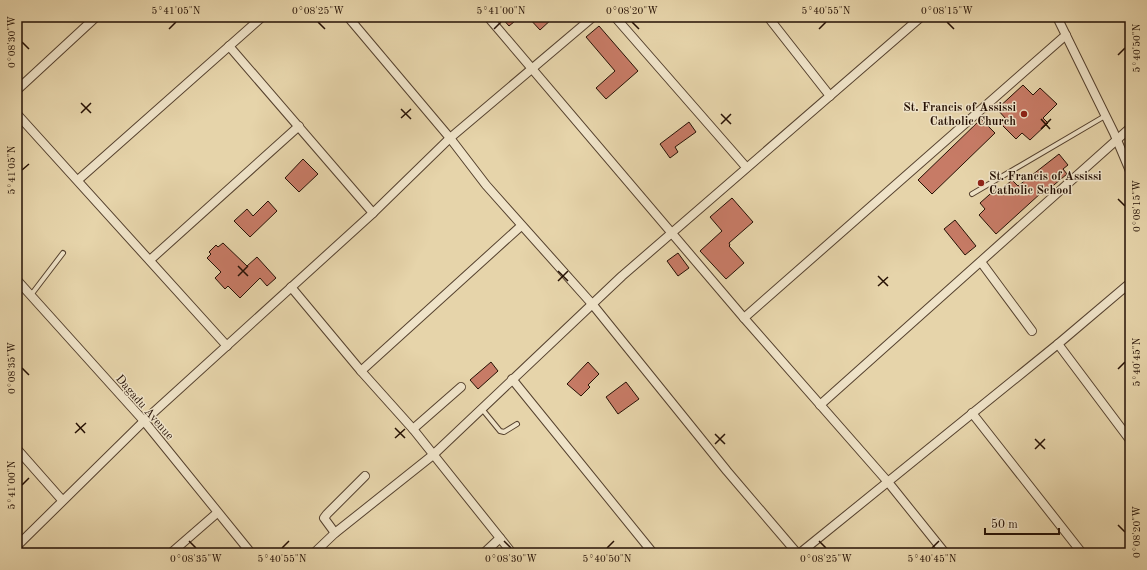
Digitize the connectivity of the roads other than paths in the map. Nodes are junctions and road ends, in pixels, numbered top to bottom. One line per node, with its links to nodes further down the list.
1 (96, 17): 13 (street)
2 (262, 17): 11 (street)
3 (348, 17): 19 (street)
4 (488, 17): 12 (street)
5 (593, 17): 12 (street)
6 (615, 17): 21 (street)
7 (768, 17): 14 (street)
8 (921, 17): 14 (street)
9 (1057, 17): 10 (street)
10 (1066, 35): 16 (street); 36 (street)
11 (229, 46): 17 (street); 23 (street)
12 (533, 70): 19 (street); 27 (street)
13 (17, 90)
14 (830, 96): 21 (street)
15 (17, 114): 23 (street)
16 (1105, 116): 20 (street); 24 (lane)
17 (299, 126): 25 (street); 29 (street)
18 (1130, 128): 20 (street)
19 (450, 138): 25 (street); 26 (street)
20 (1117, 141): 22 (street); 30 (street)
21 (746, 167): 27 (street)
22 (1130, 171)
23 (78, 180): 29 (street)
24 (972, 194)
25 (373, 213): 33 (street)
26 (521, 226): 35 (street); 40 (street)
27 (670, 232): 35 (street); 36 (street)
28 (63, 253): 34 (lane)
29 (150, 260): 39 (street)
30 (981, 262): 37 (street); 43 (street)
31 (17, 280): 34 (street, Dagadu Avenue)
32 (1130, 283): 38 (street)
33 (291, 287): 39 (street); 40 (street)
34 (31, 296): 46 (street, Dagadu Avenue)
35 (593, 305): 41 (street); 65 (street)
36 (744, 318): 43 (street)
37 (1032, 331)
38 (1058, 344): 45 (street); 49 (street)
39 (227, 346): 46 (street)
40 (361, 371): 48 (street)
41 (512, 379): 44 (street); 64 (street)
42 (461, 387): 48 (street)
43 (820, 405): 53 (street)
44 (482, 408): 47 (lane); 51 (street)
45 (972, 413): 53 (street); 68 (street)
46 (144, 421): 54 (street); 55 (street, Dagadu Avenue)
47 (517, 424)
48 (413, 429): 51 (street)
49 (1130, 440)
50 (17, 449): 54 (street)
51 (434, 455): 56 (street); 57 (street)
52 (365, 476): 56 (street)
53 (888, 482): 66 (street); 67 (street)
54 (62, 500): 58 (street)
55 (217, 513): 59 (street); 60 (street, Dagadu Avenue)
56 (335, 533): 61 (street)
57 (500, 538): 62 (street); 63 (street)
58 (17, 546)
59 (171, 553)
60 (251, 553)
61 (314, 553)
62 (484, 553)
63 (512, 553)
64 (654, 553)
65 (797, 553)
66 (800, 553)
67 (945, 553)
68 (1082, 553)

